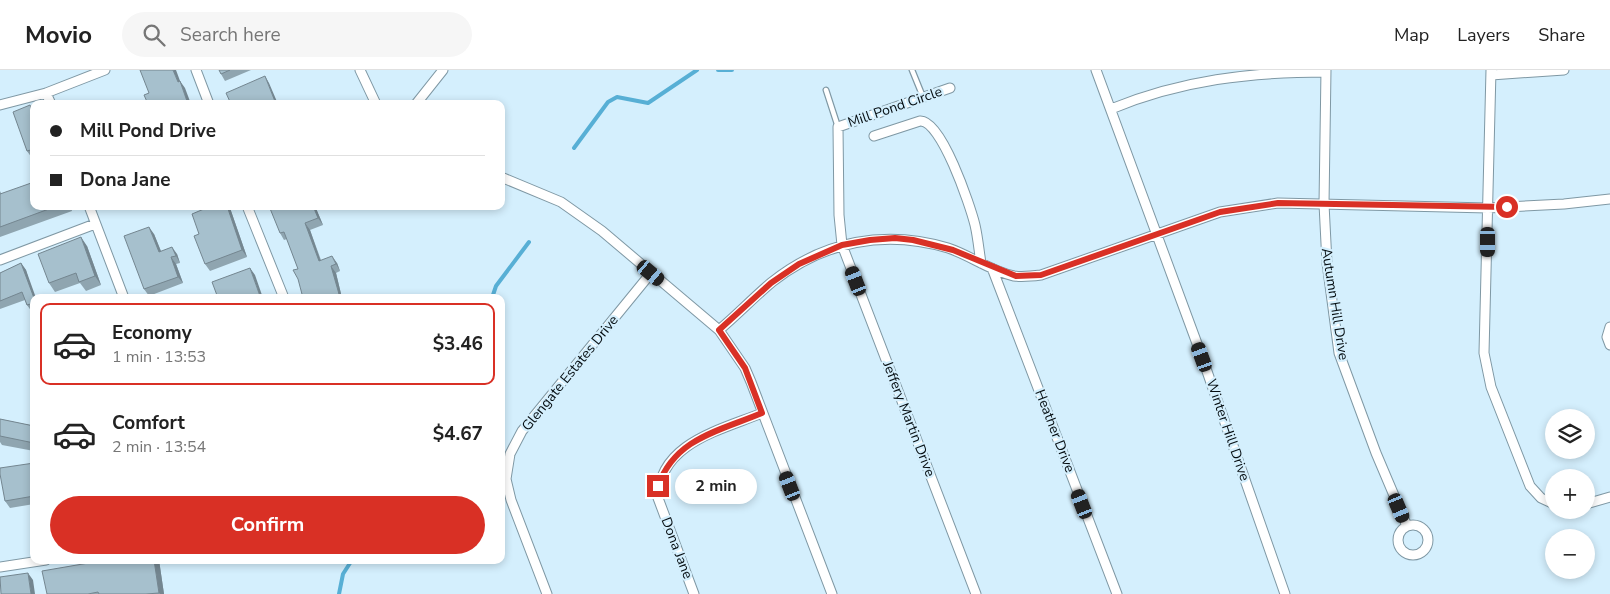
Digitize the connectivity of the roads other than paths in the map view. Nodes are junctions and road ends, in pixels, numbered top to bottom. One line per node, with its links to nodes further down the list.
1 (105, 70): 12 (street)
2 (196, 70): 15 (street)
3 (360, 70): 16 (street)
4 (443, 70): 17 (street)
5 (912, 70): 13 (lane)
6 (1096, 70): 19 (street, Winter Hill Drive)
7 (1564, 70): 9 (street)
8 (1326, 71): 19 (street); 24 (street, Autumn Hill Drive)
9 (1491, 72): 25 (street)
10 (950, 88): 13 (street, Mill Pond Circle)
11 (826, 90): 20 (lane)
12 (46, 93): 14 (street); 18 (street)
13 (923, 97): 20 (street, Mill Pond Circle)
14 (49, 100)
15 (207, 100)
16 (374, 100)
17 (419, 100)
18 (0, 105)
19 (1111, 110): 29 (street, Winter Hill Drive)
20 (838, 127): 30 (street, Mill Pond Circle)
21 (874, 136): 32 (street)
22 (505, 179): 34 (street)
23 (1610, 199): 25 (street)
24 (1324, 204): 25 (street); 29 (street); 44 (street, Autumn Hill Drive)
25 (1488, 208): 42 (street)
26 (90, 210): 28 (street)
27 (249, 210): 36 (street)
28 (95, 224): 31 (street); 35 (street)
29 (1157, 233): 33 (street); 52 (street, Winter Hill Drive)
30 (842, 245): 32 (street); 38 (street); 50 (street, Jeffery Martin Drive)
31 (0, 260)
32 (981, 263): 33 (street)
33 (992, 268): 51 (street, Heather Drive)
34 (651, 273): 38 (street); 47 (street, Glengate Estates Drive)
35 (122, 294)
36 (282, 294)
37 (1610, 328): 39 (street)
38 (719, 330): 40 (street)
39 (1610, 345)
40 (762, 413): 48 (street, Dona Jane); 49 (street)
41 (1610, 497): 43 (street)
42 (1545, 500)
43 (1595, 501)
44 (1407, 526)
45 (30, 562): 46 (street)
46 (0, 567)
47 (548, 594)
48 (694, 594)
49 (832, 594)
50 (976, 594)
51 (1117, 594)
52 (1286, 594)

